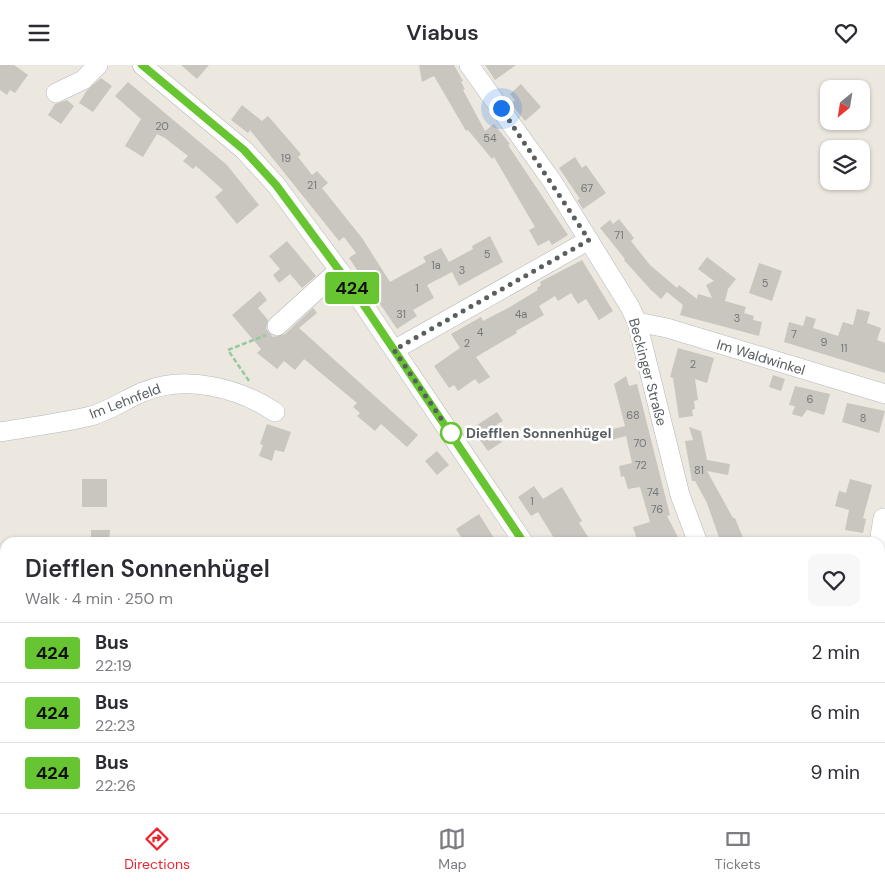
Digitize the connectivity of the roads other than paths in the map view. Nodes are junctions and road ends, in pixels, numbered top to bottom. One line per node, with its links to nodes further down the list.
1 (98, 65): 4 (street)
2 (142, 65): 6 (street)
3 (470, 65): 5 (street, Beckinger Straße)
4 (56, 93)
5 (589, 240): 7 (street, Beckinger Straße); 9 (street)
6 (340, 270): 8 (street); 9 (street)
7 (637, 322): 10 (street, Im Waldwinkel); 15 (street, Beckinger Straße)
8 (277, 326)
9 (394, 350): 14 (street)
10 (885, 394)
11 (275, 412): 12 (street, Im Lehnfeld)
12 (0, 432)
13 (883, 518): 16 (street)
14 (520, 537)
15 (696, 537)
16 (881, 537)

